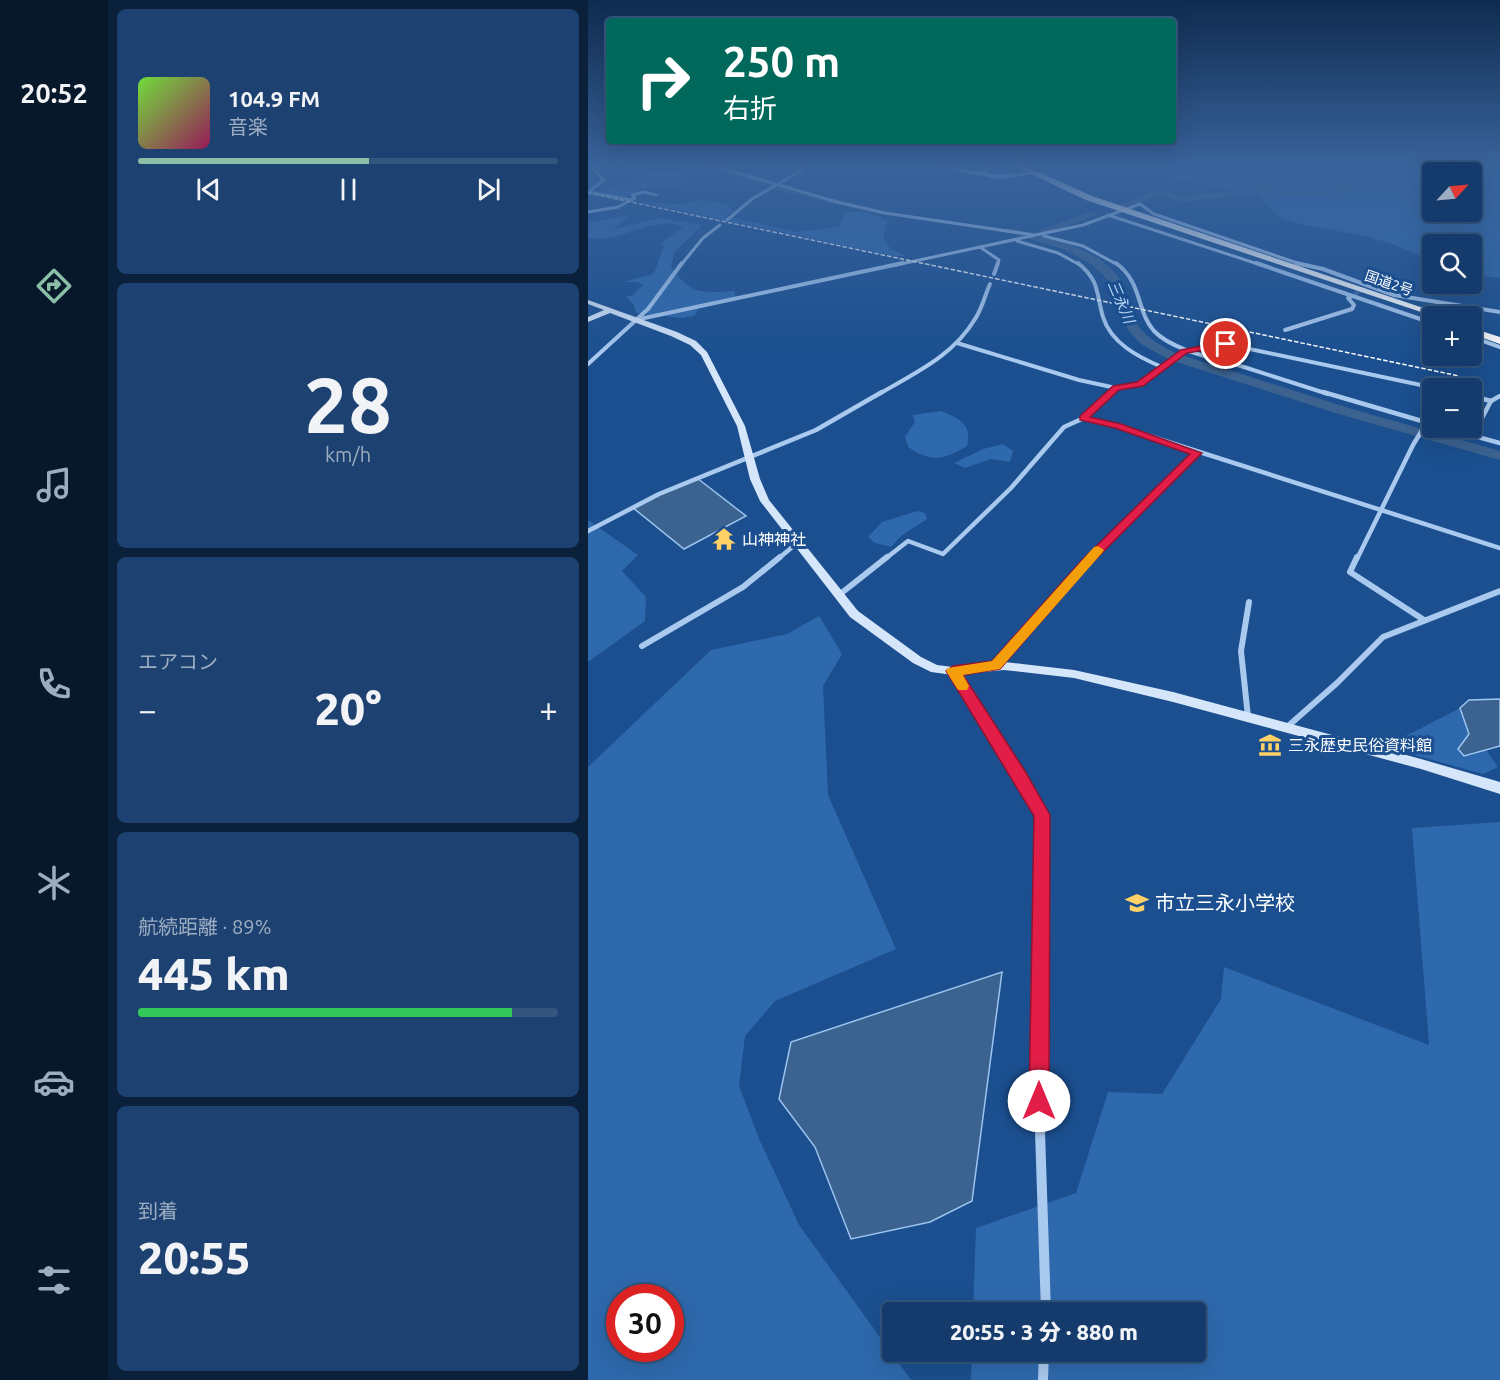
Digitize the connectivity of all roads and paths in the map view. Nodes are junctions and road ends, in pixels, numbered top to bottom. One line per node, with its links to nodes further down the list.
1 (717, 227): 21 (street)
2 (984, 227): 8 (street)
3 (1072, 227): 8 (street)
4 (1152, 227): 13 (street)
5 (1169, 227): 18 (highway, 国道2号)
6 (1176, 227): 15 (highway, 国道2号)
7 (1192, 227): 17 (street)
8 (1037, 235): 9 (street); 28 (street)
9 (1014, 240): 10 (street); 30 (street)
10 (980, 247): 11 (street); 21 (street)
11 (994, 274)
12 (990, 284): 26 (street)
13 (1353, 295): 19 (street); 22 (street)
14 (588, 302): 16 (street)
15 (1422, 309)
16 (610, 310): 20 (street); 21 (street)
17 (1500, 312)
18 (1422, 315)
19 (1422, 319)
20 (588, 320)
21 (635, 320): 29 (street); 43 (street)
22 (1285, 330)
23 (1482, 332): 24 (highway)
24 (1500, 338)
25 (1482, 341): 27 (street)
26 (957, 343): 32 (street); 43 (street)
27 (1500, 347)
28 (1187, 350): 30 (street); 31 (street); 38 (street)
29 (588, 364)
30 (1163, 366): 32 (street)
31 (1422, 385)
32 (1116, 388): 36 (street)
33 (1500, 396): 35 (street)
34 (1482, 399): 35 (street)
35 (1491, 401): 37 (street)
36 (1084, 418): 42 (street); 49 (street)
37 (1482, 418)
38 (1422, 422)
39 (1422, 430): 44 (street)
40 (1482, 438): 41 (street)
41 (1500, 443)
42 (1197, 453): 44 (street); 53 (street)
43 (749, 459): 45 (street); 46 (street)
44 (1380, 511): 47 (street); 51 (street)
45 (588, 531)
46 (797, 543): 49 (street); 52 (street)
47 (1500, 548)
48 (1500, 591): 51 (street)
49 (839, 595): 54 (street)
50 (1249, 602): 55 (street)
51 (1424, 620): 56 (street)
52 (642, 646)
53 (996, 666): 54 (street); 55 (street)
54 (953, 671): 58 (street)
55 (1248, 717): 56 (street)
56 (1287, 727): 57 (street)
57 (1500, 788)
58 (1046, 1302)
59 (1044, 1362): 60 (street)
60 (1043, 1380)

